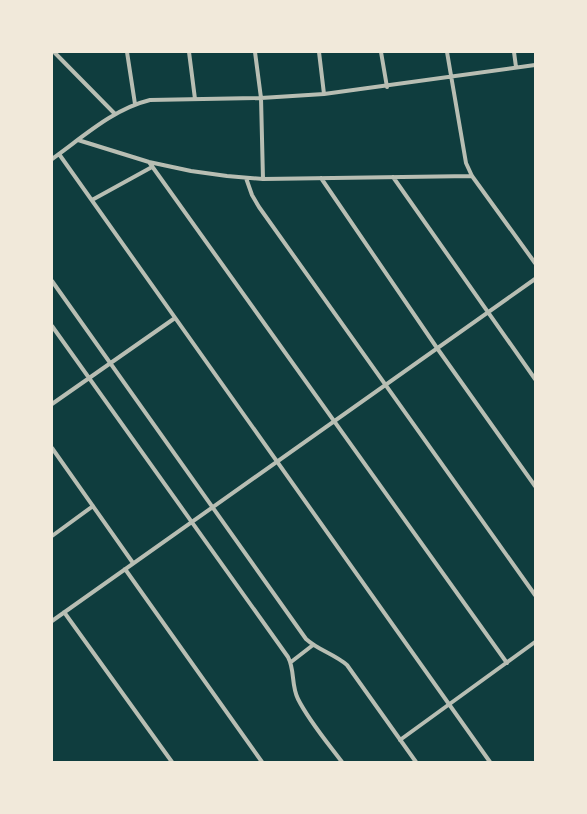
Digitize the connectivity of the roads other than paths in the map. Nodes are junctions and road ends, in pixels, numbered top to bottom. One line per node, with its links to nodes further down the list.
1 (54, 52): 17 (street)
2 (127, 52): 16 (street)
3 (189, 52): 15 (street)
4 (255, 52): 14 (street)
5 (319, 52): 13 (street)
6 (382, 52): 12 (street)
7 (448, 52): 11 (street)
8 (514, 52): 10 (street)
9 (535, 65): 10 (street)
10 (516, 67): 11 (street)
11 (451, 76): 12 (street); 23 (street)
12 (386, 87): 13 (street)
13 (324, 94): 14 (street)
14 (261, 98): 15 (street); 27 (street)
15 (195, 99): 16 (street)
16 (135, 104): 17 (street)
17 (115, 114): 18 (street)
18 (78, 140): 19 (street); 21 (street)
19 (59, 154): 20 (street); 28 (street)
20 (52, 159)
21 (149, 162): 22 (street); 25 (street)
22 (152, 167): 28 (street); 41 (street)
23 (472, 176): 24 (street); 29 (street)
24 (394, 177): 26 (street); 32 (street)
25 (246, 178): 27 (street); 39 (street)
26 (321, 178): 27 (street); 35 (street)
27 (263, 179)
28 (92, 200): 33 (street)
29 (535, 263)
30 (535, 279): 32 (street)
31 (52, 281): 36 (street)
32 (487, 312): 35 (street); 38 (street)
33 (176, 318): 36 (street); 43 (street)
34 (52, 326): 37 (street)
35 (436, 348): 39 (street); 44 (street)
36 (111, 363): 37 (street); 46 (street)
37 (89, 378): 40 (street); 47 (street)
38 (535, 379)
39 (386, 384): 41 (street); 51 (street)
40 (52, 404)
41 (334, 421): 43 (street); 57 (street)
42 (52, 448): 45 (street)
43 (277, 461): 46 (street); 58 (street)
44 (535, 486)
45 (93, 506): 48 (street); 49 (street)
46 (213, 506): 47 (street); 55 (street)
47 (191, 522): 49 (street); 56 (street)
48 (52, 536)
49 (133, 563): 50 (street)
50 (125, 569): 52 (street); 61 (street)
51 (535, 596)
52 (64, 612): 53 (street); 60 (street)
53 (52, 621)
54 (535, 642): 57 (street)
55 (313, 645): 56 (street); 59 (street)
56 (291, 662): 62 (street)
57 (507, 662): 58 (street)
58 (449, 704): 59 (street); 64 (street)
59 (400, 740): 63 (street)
60 (172, 762)
61 (262, 762)
62 (342, 762)
63 (416, 762)
64 (490, 762)

